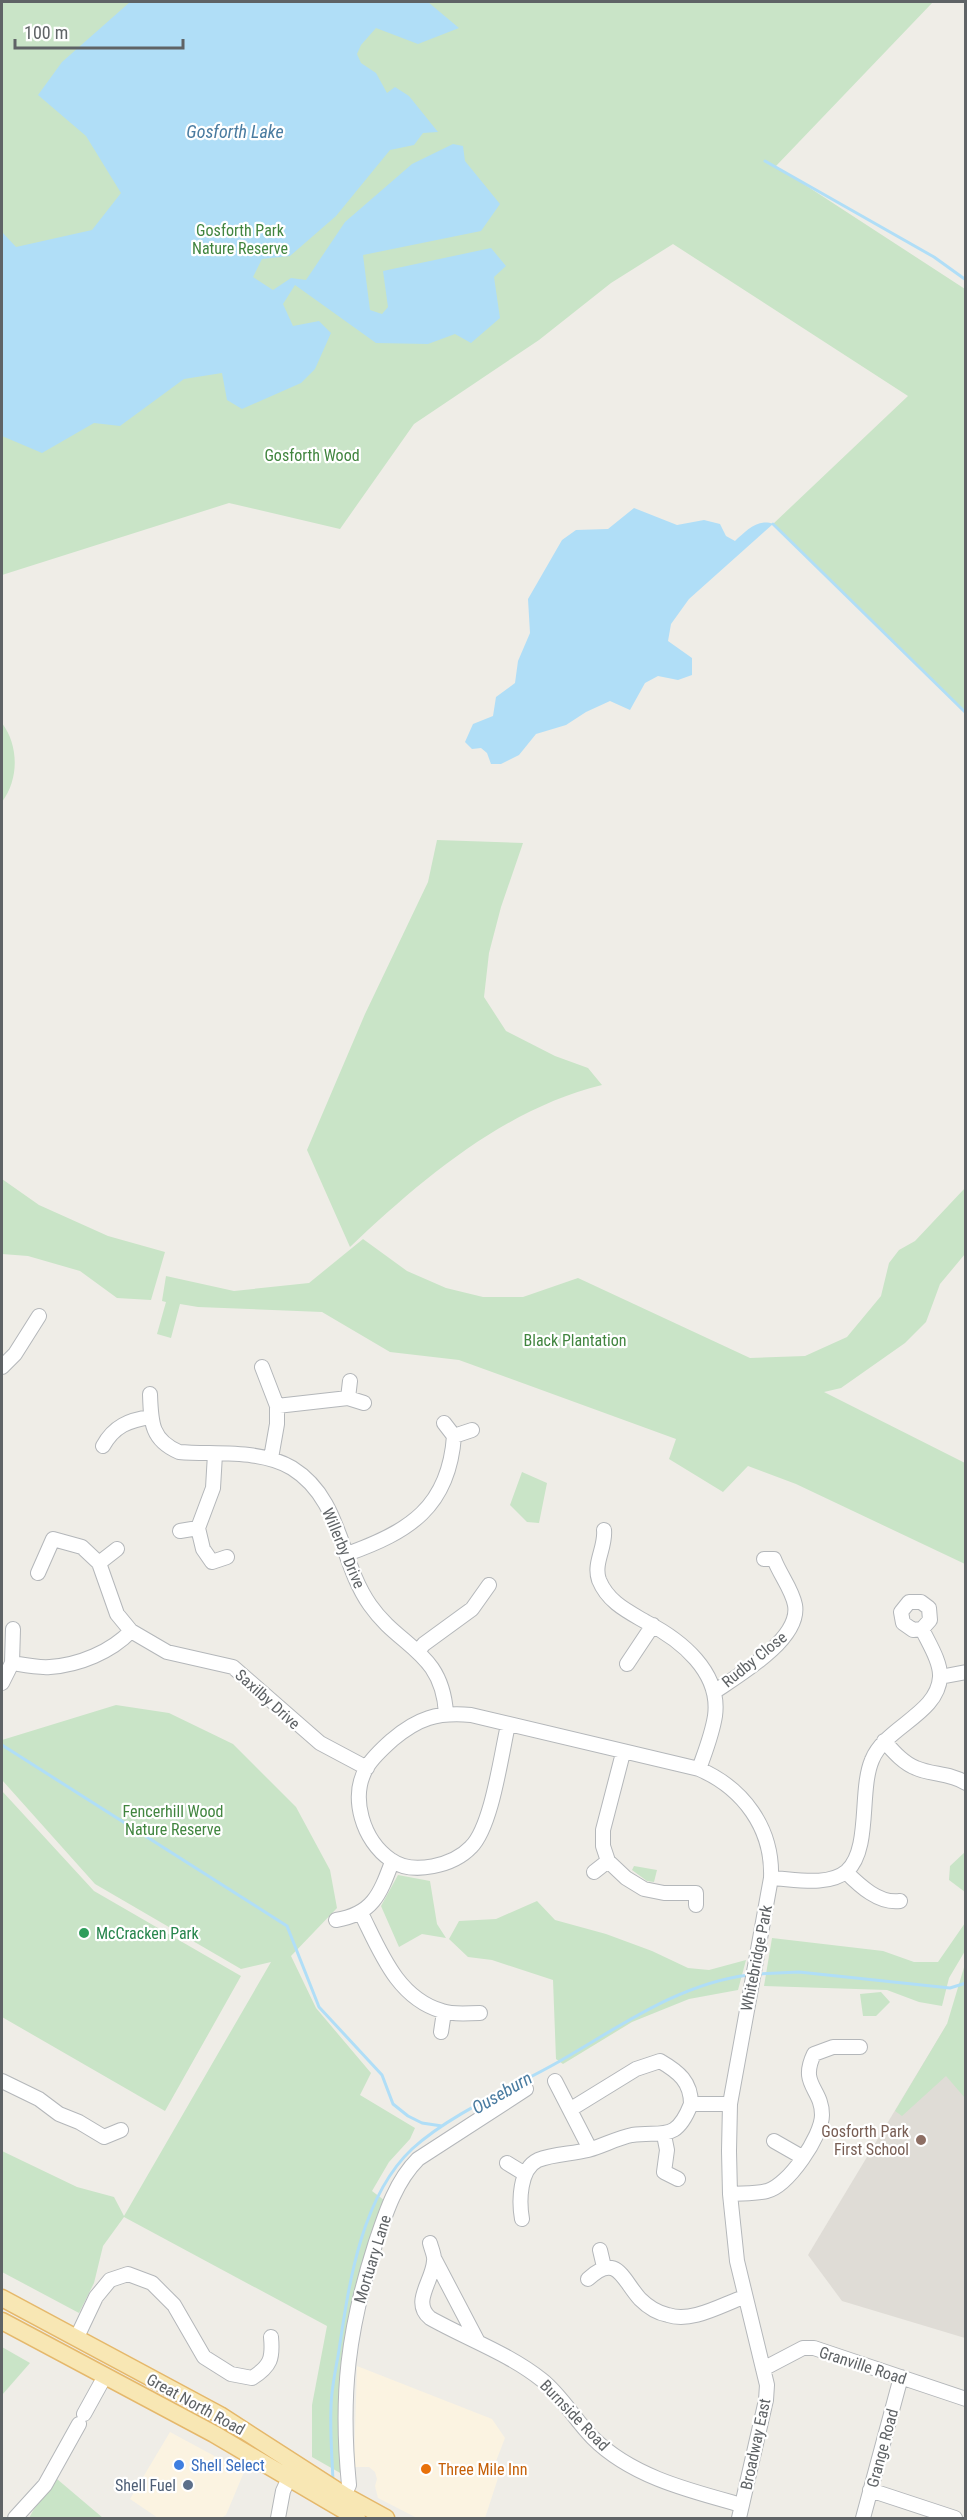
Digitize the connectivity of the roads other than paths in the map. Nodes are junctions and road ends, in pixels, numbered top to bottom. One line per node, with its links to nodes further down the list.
1 (39, 1316): 2 (street)
2 (2, 1367)
3 (262, 1367): 8 (street)
4 (350, 1382): 6 (street)
5 (150, 1394): 9 (street)
6 (348, 1398): 7 (street); 8 (street)
7 (364, 1403)
8 (277, 1406): 15 (street)
9 (151, 1417): 13 (street); 14 (street, Willerby Drive)
10 (444, 1423): 12 (street)
11 (472, 1430): 12 (street)
12 (454, 1436): 20 (street)
13 (103, 1446)
14 (215, 1454): 15 (street, Willerby Drive); 16 (street)
15 (271, 1458): 20 (street, Willerby Drive)
16 (198, 1528): 17 (street); 21 (street)
17 (180, 1530)
18 (608, 1536): 26 (street)
19 (117, 1549): 23 (street)
20 (347, 1554): 30 (street, Willerby Drive)
21 (227, 1557)
22 (774, 1558): 36 (street, Rudby Close)
23 (99, 1563): 24 (street); 29 (street)
24 (38, 1573)
25 (489, 1585): 30 (street)
26 (653, 1625): 32 (street); 36 (street)
27 (14, 1629): 31 (street)
28 (922, 1629): 34 (street)
29 (131, 1631): 31 (street); 41 (street, Saxilby Drive)
30 (418, 1651): 37 (street, Willerby Drive)
31 (12, 1663): 35 (street)
32 (627, 1664)
33 (966, 1672): 34 (street)
34 (940, 1677): 39 (street)
35 (2, 1683)
36 (714, 1692): 42 (street)
37 (446, 1713): 38 (street); 41 (street)
38 (508, 1725): 40 (street, Whitebridge Park); 45 (street)
39 (884, 1741): 43 (street); 47 (street)
40 (623, 1753): 42 (street, Whitebridge Park); 44 (street)
41 (367, 1768): 45 (street)
42 (699, 1769): 48 (street, Whitebridge Park)
43 (966, 1783)
44 (608, 1861): 46 (street); 49 (street)
45 (392, 1862): 51 (street)
46 (594, 1872)
47 (846, 1872): 48 (street); 50 (street)
48 (771, 1878): 61 (street, Whitebridge Park)
49 (697, 1895)
50 (900, 1901)
51 (361, 1913): 52 (street); 53 (street)
52 (336, 1920)
53 (444, 2012): 54 (street); 55 (street)
54 (480, 2013)
55 (441, 2032)
56 (860, 2047): 67 (street)
57 (2, 2081): 63 (street)
58 (555, 2081): 62 (street)
59 (526, 2089): 90 (street, Mortuary Lane)
60 (691, 2104): 61 (street); 62 (street); 64 (street)
61 (730, 2104): 71 (street, Whitebridge Park)
62 (571, 2109): 66 (street)
63 (121, 2130)
64 (664, 2135): 66 (street); 70 (street)
65 (774, 2141): 67 (street)
66 (590, 2150): 69 (street)
67 (802, 2157): 71 (street)
68 (507, 2163): 69 (street)
69 (525, 2174): 72 (street)
70 (678, 2179)
71 (730, 2194): 78 (street, Whitebridge Park)
72 (522, 2219)
73 (430, 2243): 75 (street)
74 (600, 2250): 76 (street)
75 (435, 2260): 83 (street); 83 (street, Burnside Road)
76 (604, 2267): 77 (street); 78 (street)
77 (588, 2279)
78 (744, 2297): 84 (street, Whitebridge Park)
79 (2, 2298): 81 (main road, Great North Road)
80 (2, 2321): 85 (main road, Great North Road)
81 (76, 2337): 82 (street); 90 (main road, Great North Road)
82 (271, 2337)
83 (478, 2342): 91 (street, Burnside Road)
84 (763, 2369): 86 (street, Granville Road); 91 (street, Broadway East)
85 (105, 2376): 88 (main road, Great North Road); 92 (street)
86 (901, 2377): 87 (street, Granville Road); 89 (street, Grange Road)
87 (966, 2399)
88 (289, 2478): 90 (main road, Great North Road); 93 (street)
89 (870, 2490): 95 (street, Grange Road); 96 (street)
90 (348, 2508): 94 (main road, Great North Road)
91 (740, 2512)
92 (15, 2518)
93 (278, 2518)
94 (386, 2518)
95 (863, 2518)
96 (954, 2518)

